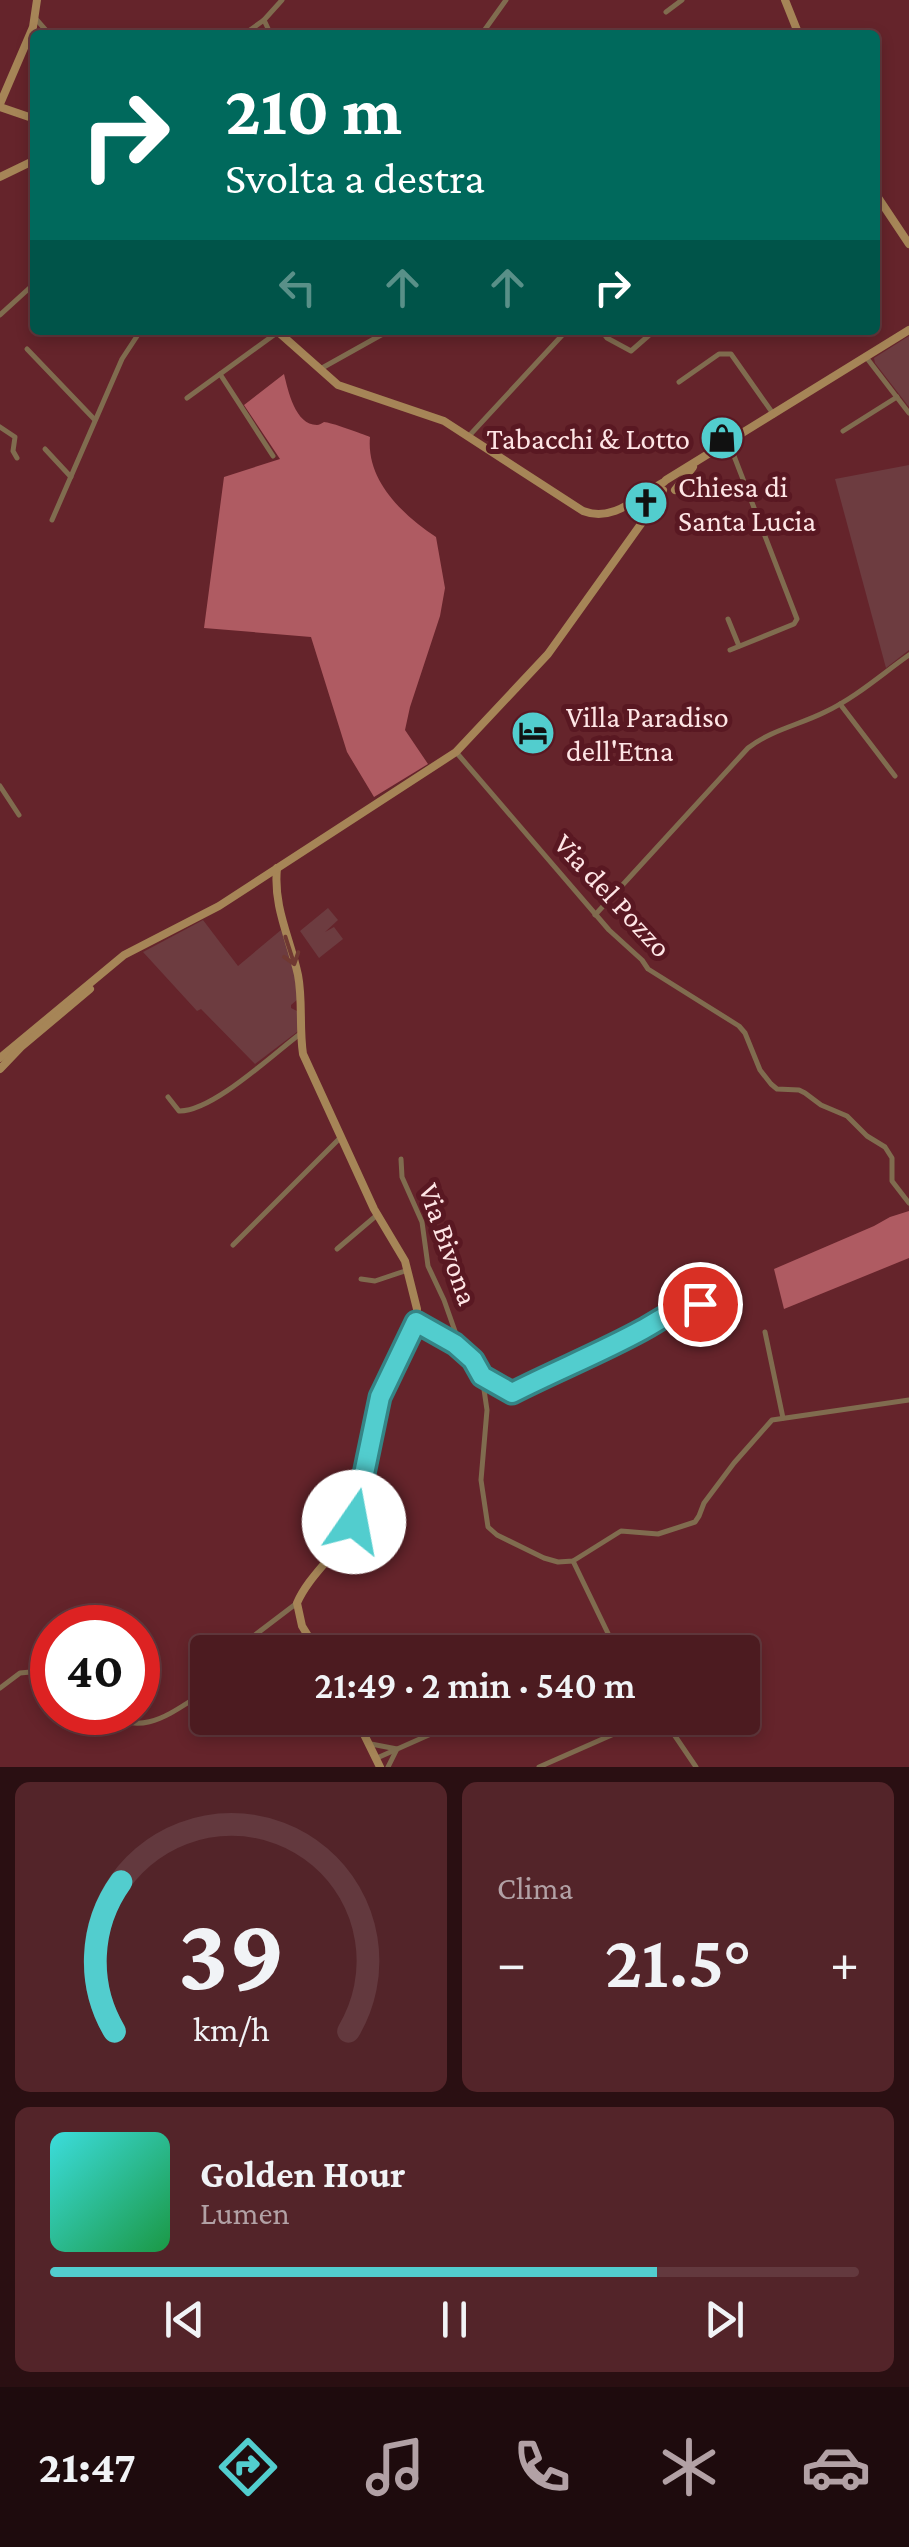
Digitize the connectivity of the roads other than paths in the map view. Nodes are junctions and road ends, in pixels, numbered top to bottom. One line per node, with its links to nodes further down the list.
1 (37, 0): 7 (main road)
2 (282, 0): 8 (street)
3 (506, 0): 13 (street)
4 (682, 0): 6 (street)
5 (785, 3): 14 (main road)
6 (666, 12)
7 (35, 18): 9 (main road); 10 (street)
8 (264, 20): 11 (street); 12 (street)
9 (34, 30)
10 (46, 30)
11 (250, 30)
12 (269, 30)
13 (485, 30)
14 (797, 30)
15 (30, 45): 16 (main road)
16 (0, 105): 17 (main road)
17 (30, 116)
18 (30, 157): 19 (main road)
19 (0, 177)
20 (880, 200): 21 (main road)
21 (909, 244)
22 (30, 288): 23 (street)
23 (0, 315)
24 (909, 330): 33 (main road)
25 (138, 335): 41 (street)
26 (272, 335): 35 (street)
27 (281, 335): 34 (main road)
28 (381, 335): 34 (street)
29 (562, 335): 44 (street)
30 (605, 335): 31 (street)
31 (650, 335)
32 (27, 350): 41 (street)
33 (866, 357): 37 (street); 40 (main road)
34 (319, 370): 44 (main road)
35 (220, 374): 38 (street); 47 (street)
36 (679, 382): 40 (street)
37 (896, 397): 39 (street); 43 (street)
38 (188, 398)
39 (909, 414)
40 (774, 415): 45 (main road)
41 (96, 420): 49 (street)
42 (0, 428): 48 (street)
43 (843, 431)
44 (468, 436): 50 (main road)
45 (729, 442): 50 (main road); 53 (street)
46 (44, 449): 49 (street)
47 (274, 456)
48 (17, 458)
49 (71, 477): 51 (street)
50 (666, 487): 57 (main road)
51 (52, 520)
52 (728, 618): 53 (street)
53 (739, 646): 54 (street)
54 (730, 650)
55 (909, 655): 56 (street)
56 (840, 704): 58 (street); 62 (street)
57 (456, 752): 61 (main road); 62 (street, Via del Pozzo)
58 (895, 776)
59 (0, 786): 60 (street)
60 (19, 814)
61 (277, 868): 63 (main road); 64 (main road, one-way to 64)
62 (595, 915): 70 (street, Via del Pozzo)
63 (135, 949): 65 (main road); 66 (main road)
64 (300, 1034): 67 (street); 68 (main road)
65 (0, 1058)
66 (0, 1069)
67 (168, 1098)
68 (342, 1136): 71 (main road); 72 (street)
69 (400, 1159): 79 (street, Via Bivona)
70 (909, 1203)
71 (377, 1214): 73 (street); 74 (main road)
72 (233, 1244)
73 (337, 1250)
74 (408, 1270): 75 (street); 77 (main road)
75 (361, 1279)
76 (721, 1300): 80 (street)
77 (416, 1322): 79 (street); 84 (main road)
78 (766, 1332): 82 (street)
79 (450, 1340): 80 (street)
80 (482, 1376): 83 (street)
81 (909, 1400): 82 (street)
82 (782, 1418): 83 (street)
83 (573, 1561): 87 (street)
84 (297, 1603): 85 (street); 86 (main road)
85 (255, 1635)
86 (308, 1635)
87 (609, 1635)
88 (30, 1671): 89 (street)
89 (0, 1688)
90 (190, 1700): 91 (street)
91 (160, 1718)
92 (365, 1735): 96 (main road)
93 (429, 1735): 97 (street)
94 (614, 1735): 99 (street)
95 (674, 1735): 100 (street)
96 (370, 1744): 97 (street); 98 (main road)
97 (397, 1749): 98 (street); 98 (street)
98 (382, 1764)
99 (540, 1767)
100 (696, 1767)

